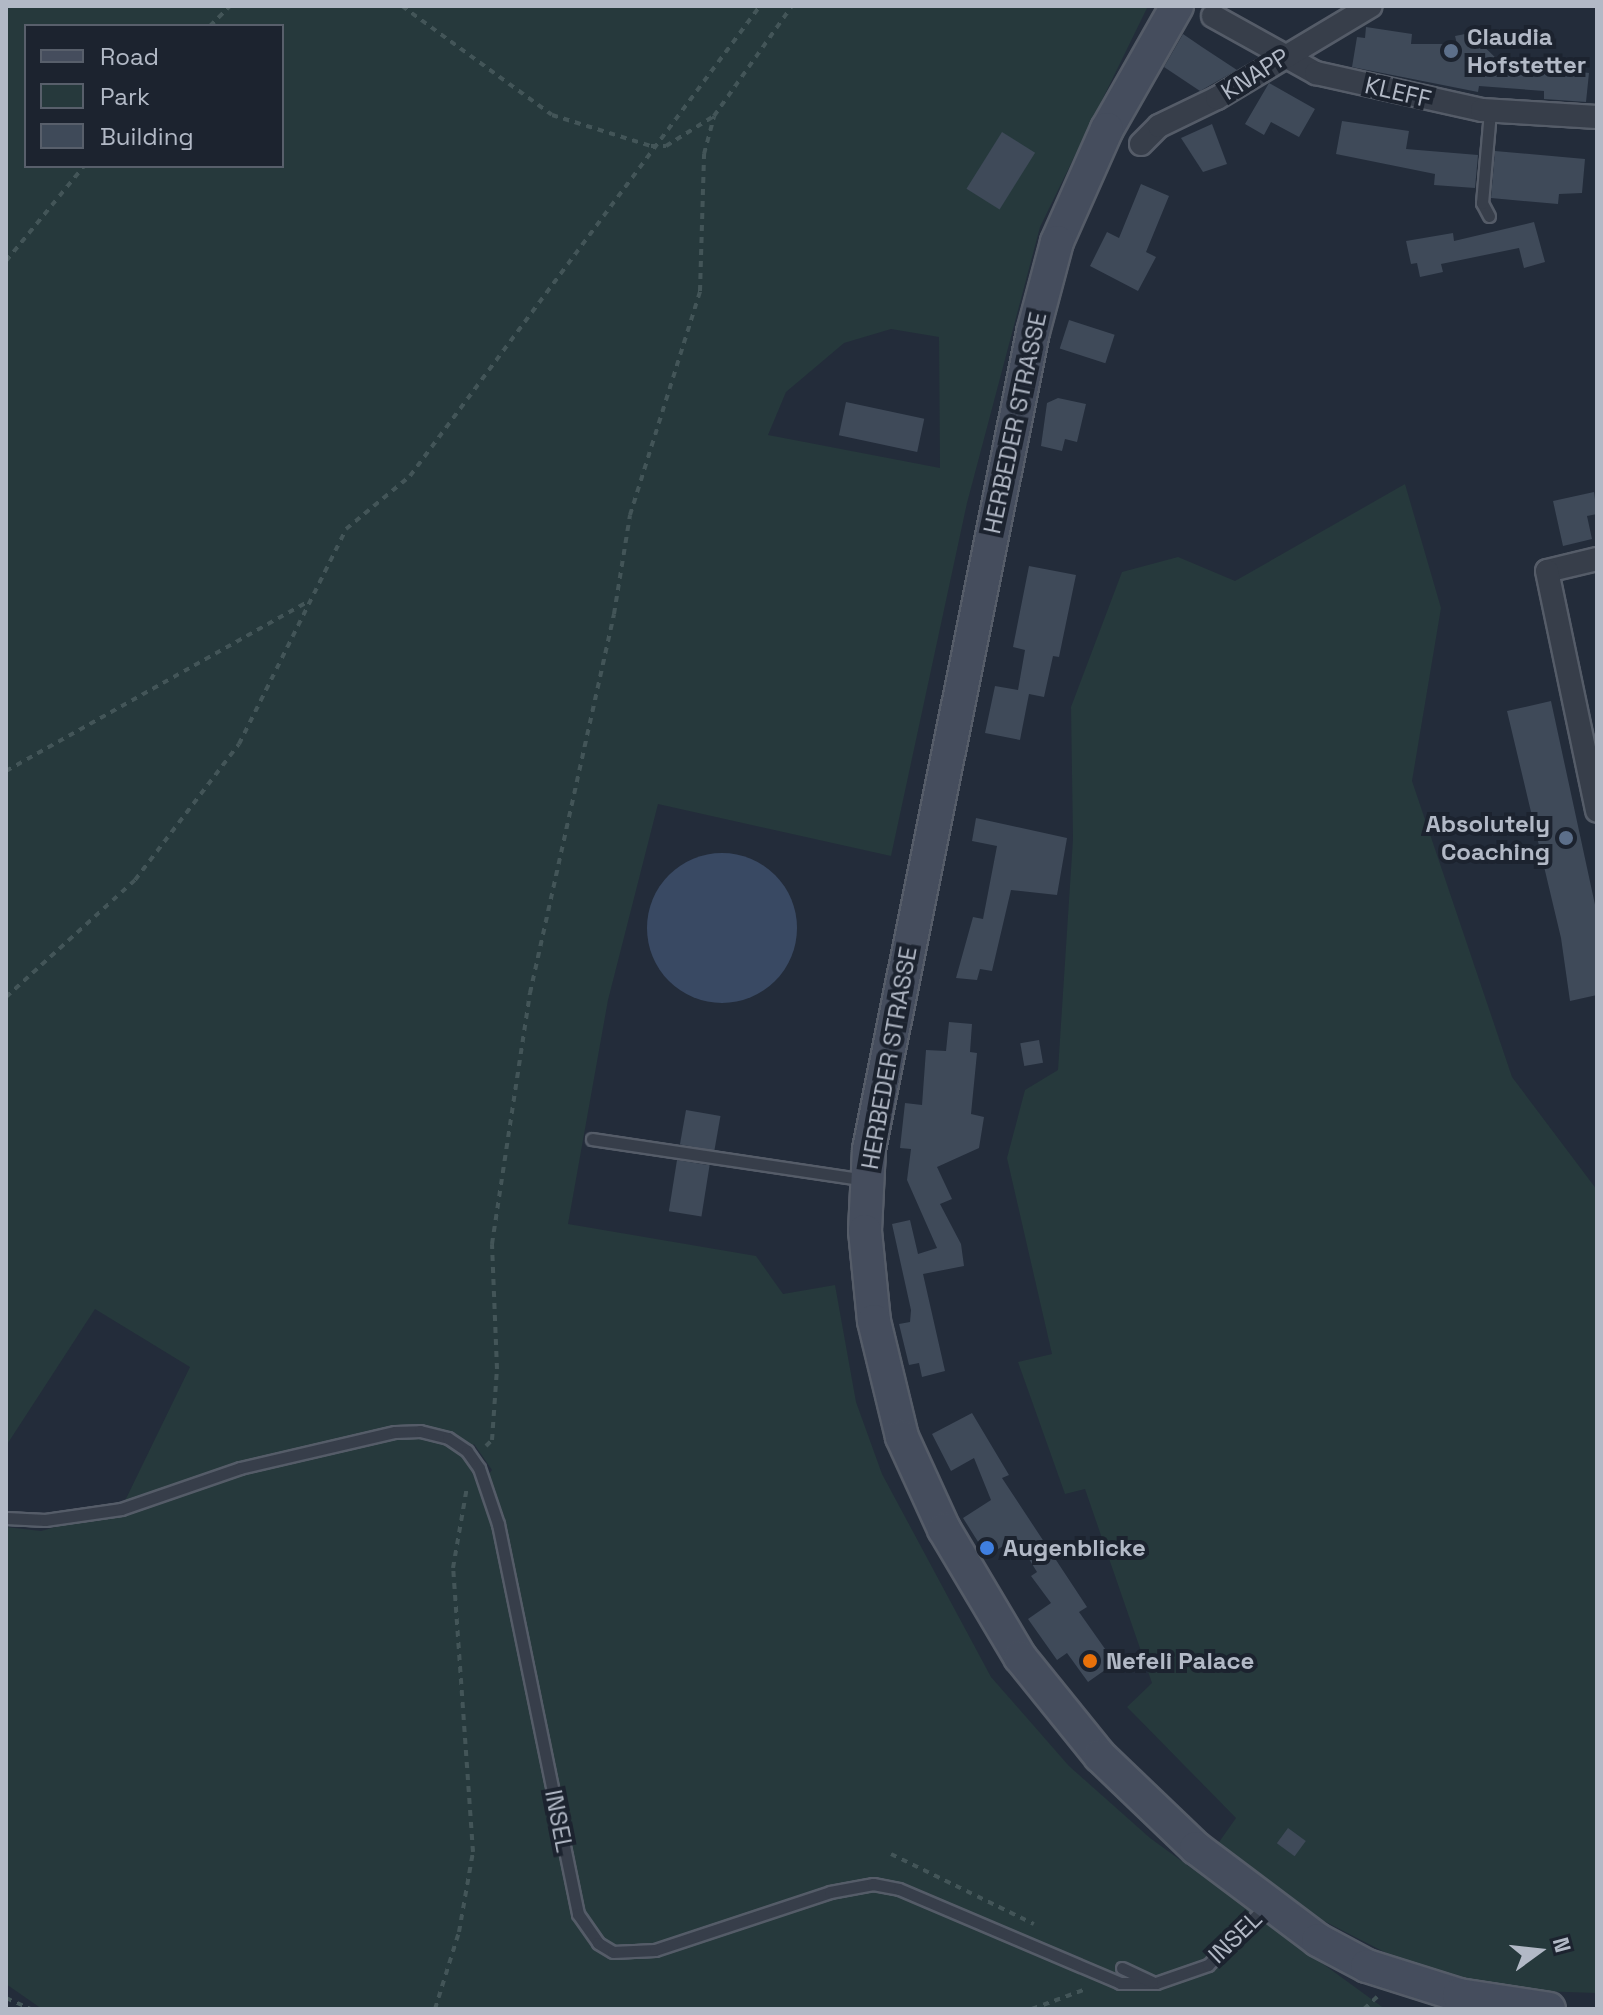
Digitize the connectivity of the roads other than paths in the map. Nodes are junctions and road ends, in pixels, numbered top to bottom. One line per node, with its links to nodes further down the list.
1 (1177, 6): 12 (main road, HERBEDER STRASSE)
2 (1371, 6): 4 (street, KNAPP)
3 (1213, 16): 4 (street, KLEFF)
4 (1283, 55): 5 (street, KLEFF); 7 (street, KNAPP)
5 (1490, 111): 6 (street, KLEFF); 8 (lane)
6 (1597, 117)
7 (1141, 144)
8 (1489, 216)
9 (1597, 559): 10 (street)
10 (1597, 811)
11 (592, 1139): 12 (lane)
12 (867, 1181): 14 (main road, HERBEDER STRASSE)
13 (6, 1518): 16 (lane, INSEL)
14 (1266, 1906): 16 (lane, INSEL); 17 (main road, HERBEDER STRASSE)
15 (1122, 1968): 16 (lane)
16 (1156, 1983)
17 (1549, 2009)

